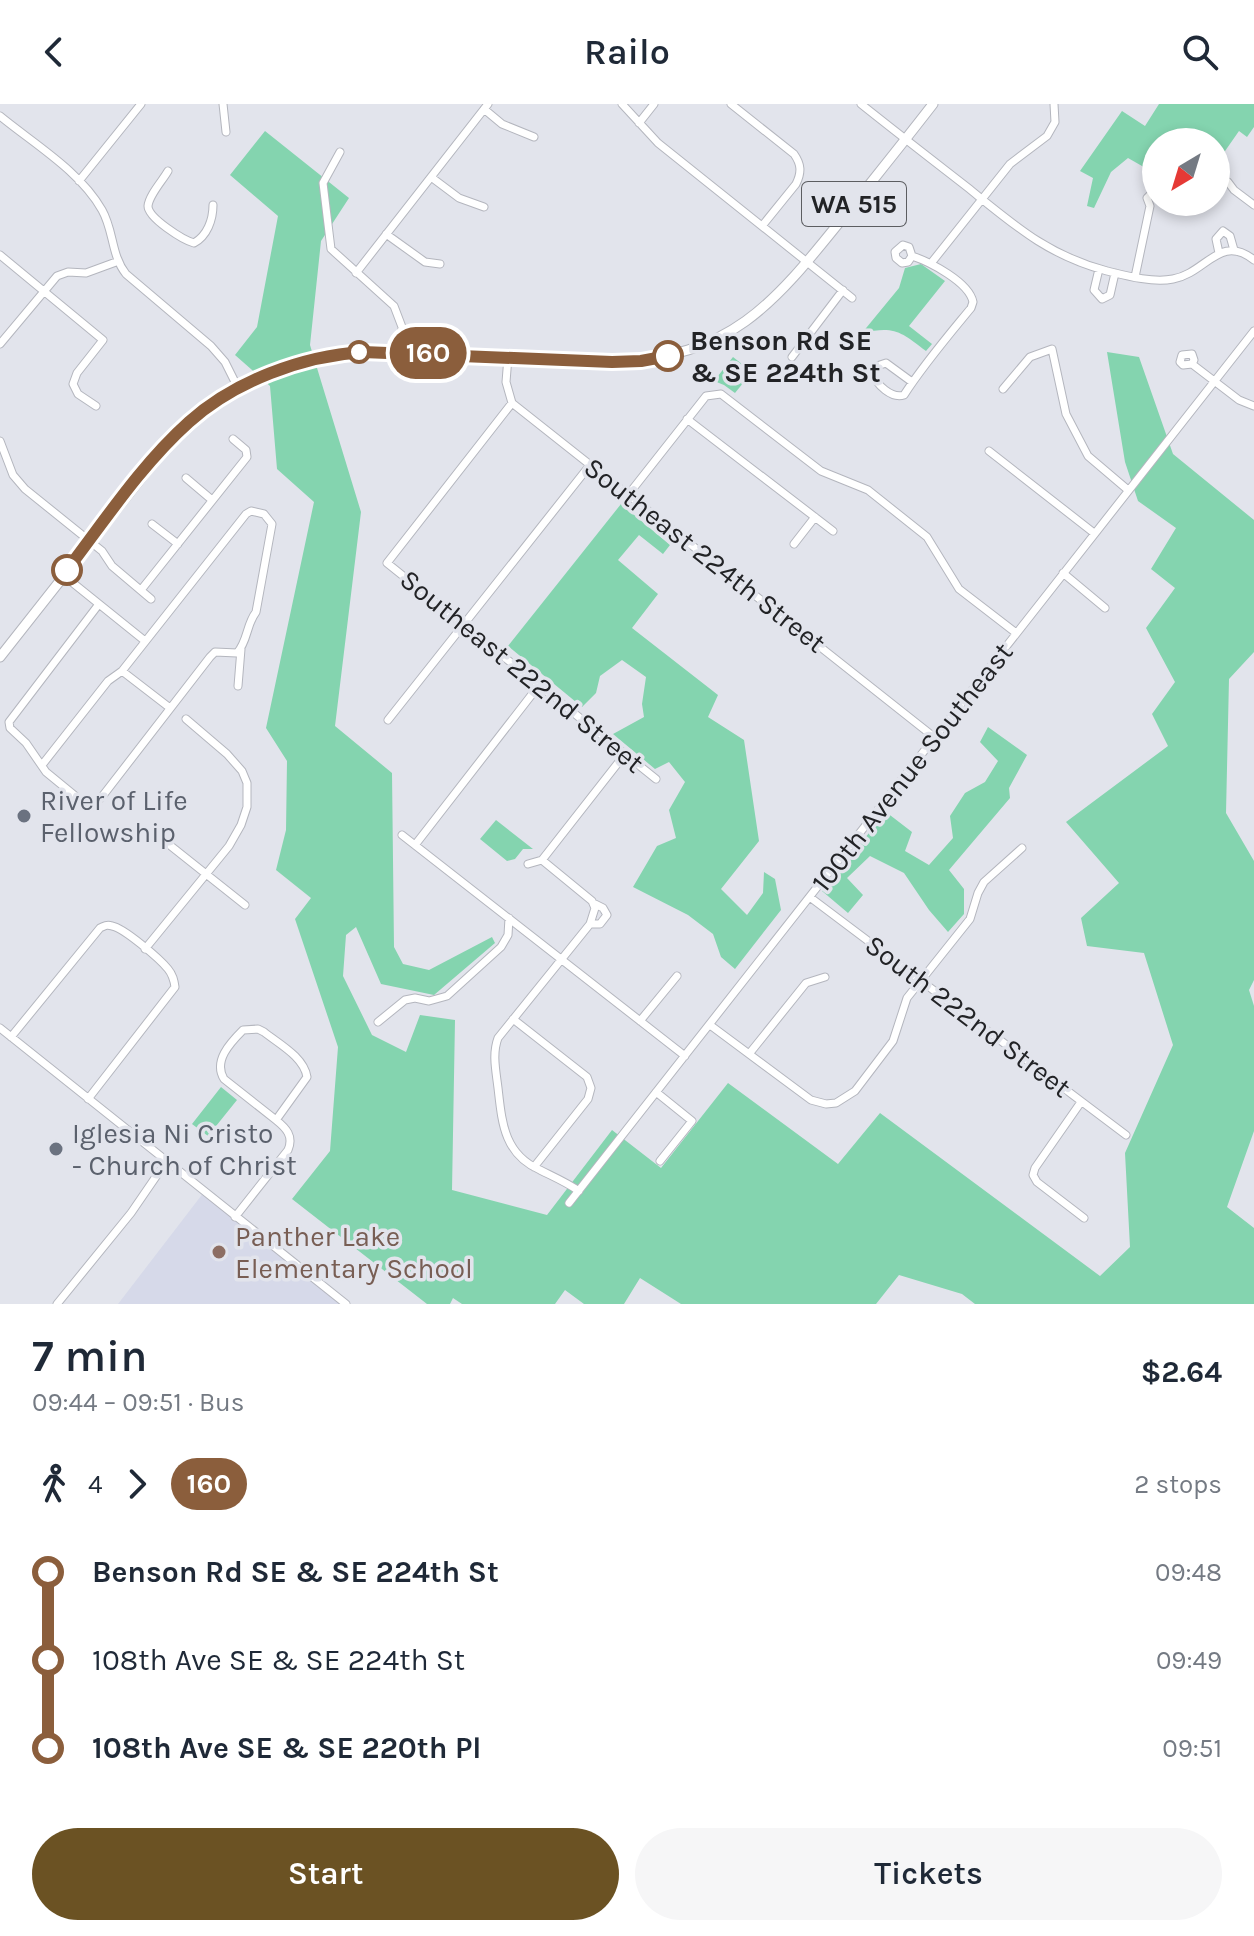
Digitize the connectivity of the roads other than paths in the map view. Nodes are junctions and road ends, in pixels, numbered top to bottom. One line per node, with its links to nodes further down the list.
1 (141, 104): 18 (street)
2 (223, 104): 12 (street)
3 (622, 104): 11 (street)
4 (654, 104): 11 (street)
5 (731, 104): 25 (street)
6 (861, 104): 14 (street)
7 (933, 104): 14 (main road, WA 515)
8 (1054, 104): 20 (street)
9 (486, 106): 13 (street); 17 (street)
10 (0, 116): 18 (street)
11 (639, 123): 25 (street)
12 (226, 132)
13 (534, 137)
14 (906, 139): 20 (street); 34 (main road, WA 515)
15 (340, 152): 37 (street)
16 (168, 171): 21 (street)
17 (431, 177): 23 (street); 26 (street)
18 (79, 181): 32 (street)
19 (1230, 185): 22 (street)
20 (982, 199): 33 (street); 36 (street)
21 (213, 205)
22 (1254, 205)
23 (484, 207)
24 (1151, 216): 39 (street)
25 (762, 226): 34 (street)
26 (386, 234): 35 (street); 37 (street)
27 (1234, 250): 28 (street); 28 (street); 31 (street)
28 (1219, 253): 39 (street)
29 (0, 255): 40 (street)
30 (912, 256): 33 (street)
31 (1254, 260)
32 (116, 262): 40 (street); 51 (street)
33 (932, 262): 49 (street)
34 (806, 263): 41 (street); 46 (main road, WA 515)
35 (440, 264)
36 (1099, 269): 38 (street); 38 (street)
37 (356, 273): 45 (street)
38 (1115, 273): 39 (street)
39 (1135, 277)
40 (43, 290): 44 (street); 54 (street)
41 (843, 290): 42 (street); 47 (street)
42 (852, 298)
43 (1254, 331): 50 (street, 100th Avenue Southeast)
44 (0, 344)
45 (402, 352): 46 (main road); 51 (main road)
46 (508, 357): 53 (street)
47 (792, 357)
48 (1192, 364): 50 (street)
49 (912, 382): 49 (street)
50 (1214, 382): 55 (street); 62 (street, 100th Avenue Southeast)
51 (238, 388): 69 (main road)
52 (1003, 389): 62 (street)
53 (512, 403): 60 (street, Southeast 224th Street); 78 (street, Southeast 222nd Street)
54 (96, 406)
55 (1254, 406)
56 (687, 419): 63 (street); 65 (street); 79 (street)
57 (233, 439): 64 (street)
58 (0, 441): 69 (street)
59 (989, 451): 68 (street)
60 (590, 465): 63 (street, Southeast 224th Street); 78 (street)
61 (186, 478): 64 (street)
62 (1128, 490): 68 (street, 100th Avenue Southeast)
63 (628, 495): 89 (street, Southeast 224th Street)
64 (212, 500): 70 (street)
65 (815, 517): 67 (street); 71 (street)
66 (152, 524): 70 (street)
67 (833, 531)
68 (1094, 533): 72 (street, 100th Avenue Southeast)
69 (90, 541): 73 (main road); 74 (street)
70 (178, 544): 74 (street)
71 (794, 544)
72 (1063, 573): 77 (street); 79 (street, 100th Avenue Southeast)
73 (63, 575): 76 (street); 82 (main road)
74 (141, 590): 75 (street)
75 (151, 599)
76 (99, 604): 80 (street); 91 (street)
77 (1105, 608)
78 (463, 623): 84 (street, Southeast 222nd Street); 88 (street)
79 (1016, 633): 89 (street, 100th Avenue Southeast)
80 (145, 641): 81 (street); 83 (street)
81 (241, 649): 85 (street); 86 (street)
82 (0, 657)
83 (122, 671): 86 (street); 91 (street)
84 (540, 684): 90 (street, Southeast 222nd Street); 95 (street)
85 (238, 686)
86 (170, 708): 91 (street)
87 (186, 719): 99 (street)
88 (388, 720)
89 (934, 737): 100 (street, 100th Avenue Southeast)
90 (625, 754): 92 (street, Southeast 222nd Street); 97 (street)
91 (42, 765)
92 (656, 779)
93 (402, 835): 95 (street)
94 (162, 839): 99 (street)
95 (415, 845): 103 (street)
96 (1022, 848): 109 (street)
97 (542, 860): 98 (street); 102 (street)
98 (528, 864)
99 (205, 874): 101 (street); 105 (street)
100 (811, 898): 109 (street, South 222nd Street); 113 (street, 100th Avenue Southeast)
101 (245, 905)
102 (595, 908): 104 (street); 104 (street)
103 (509, 918): 106 (street); 112 (street)
104 (590, 924): 106 (street)
105 (145, 949): 115 (street); 119 (street)
106 (561, 959): 110 (street); 111 (street)
107 (677, 976): 111 (street)
108 (825, 977): 116 (street)
109 (920, 979): 116 (street); 120 (street, South 222nd Street)
110 (513, 1019): 125 (street); 125 (street)
111 (640, 1021): 117 (street)
112 (378, 1022)
113 (710, 1025): 116 (street); 117 (street, 100th Avenue Southeast)
114 (0, 1028): 115 (street)
115 (11, 1037): 119 (street)
116 (749, 1054)
117 (685, 1056): 118 (street, 100th Avenue Southeast)
118 (656, 1092): 123 (street); 126 (street, 100th Avenue Southeast)
119 (88, 1099): 124 (street)
120 (1081, 1102): 122 (street, South 222nd Street); 129 (street)
121 (276, 1120): 121 (street); 128 (street)
122 (1126, 1135)
123 (660, 1161)
124 (166, 1162): 128 (street); 130 (street)
125 (534, 1167): 126 (street)
126 (579, 1191): 127 (street, 100th Avenue Southeast)
127 (569, 1203)
128 (235, 1217): 131 (street)
129 (1084, 1218)
130 (57, 1304)
131 (346, 1304)

